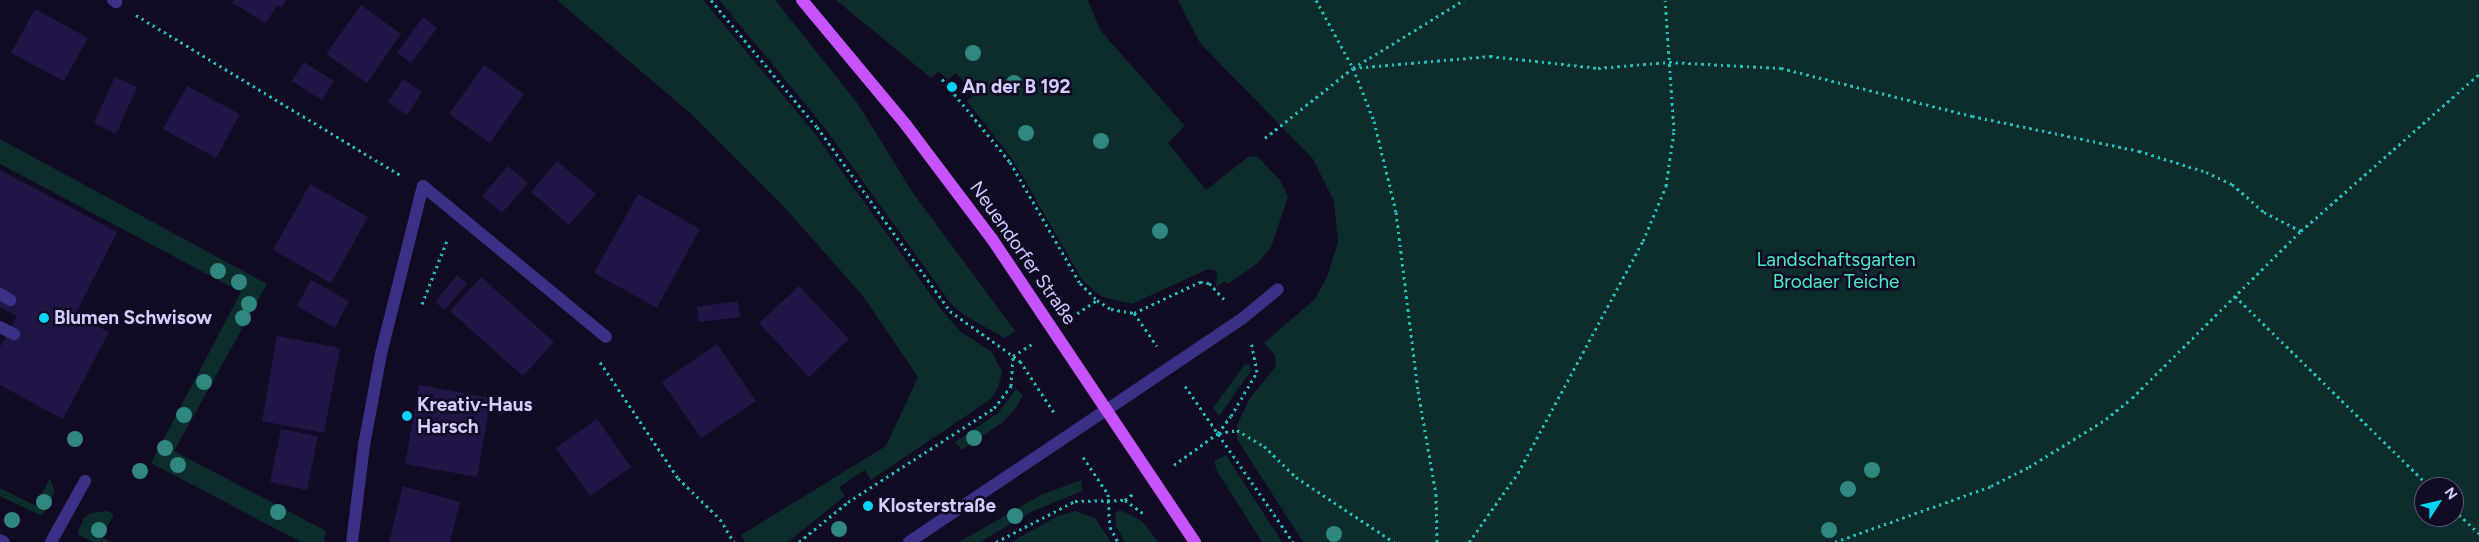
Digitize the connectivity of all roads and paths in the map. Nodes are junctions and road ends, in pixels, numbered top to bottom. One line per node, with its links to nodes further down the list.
1 (712, 0): 23 (path)
2 (802, 0): 27 (main road, Neuendorfer Straße)
3 (1316, 0): 8 (path)
4 (1464, 0): 8 (path)
5 (1665, 0): 7 (path)
6 (115, 1): 12 (path)
7 (1669, 62): 8 (path); 14 (path); 49 (path)
8 (1353, 68): 11 (path); 48 (path)
9 (2479, 74): 14 (path)
10 (942, 79): 19 (path)
11 (1265, 138)
12 (423, 186): 13 (street); 39 (street)
13 (459, 214): 18 (path); 22 (street)
14 (2301, 231): 17 (path)
15 (1209, 284): 19 (path)
16 (1278, 289): 26 (street)
17 (2234, 296): 30 (path); 50 (path)
18 (422, 306)
19 (1134, 312): 26 (path)
20 (0, 327): 21 (street)
21 (14, 334)
22 (606, 337)
23 (1013, 356): 29 (path); 41 (path)
24 (1257, 359): 28 (path)
25 (600, 362): 40 (path)
26 (1172, 366): 27 (street); 28 (path)
27 (1108, 409): 29 (street); 45 (main road, Neuendorfer Straße)
28 (1218, 433): 46 (path); 47 (path)
29 (1069, 435): 32 (path); 42 (street)
30 (2420, 477)
31 (84, 481): 38 (street)
32 (1109, 500): 33 (path); 43 (path); 44 (path)
33 (1125, 500)
34 (2464, 519): 35 (path)
35 (2479, 533)
36 (0, 540): 37 (street)
37 (4, 542)
38 (51, 542)
39 (352, 542)
40 (734, 542)
41 (800, 542)
42 (909, 542)
43 (996, 542)
44 (1118, 542)
45 (1195, 542)
46 (1293, 542)
47 (1394, 542)
48 (1437, 542)
49 (1469, 542)
50 (1835, 542)

